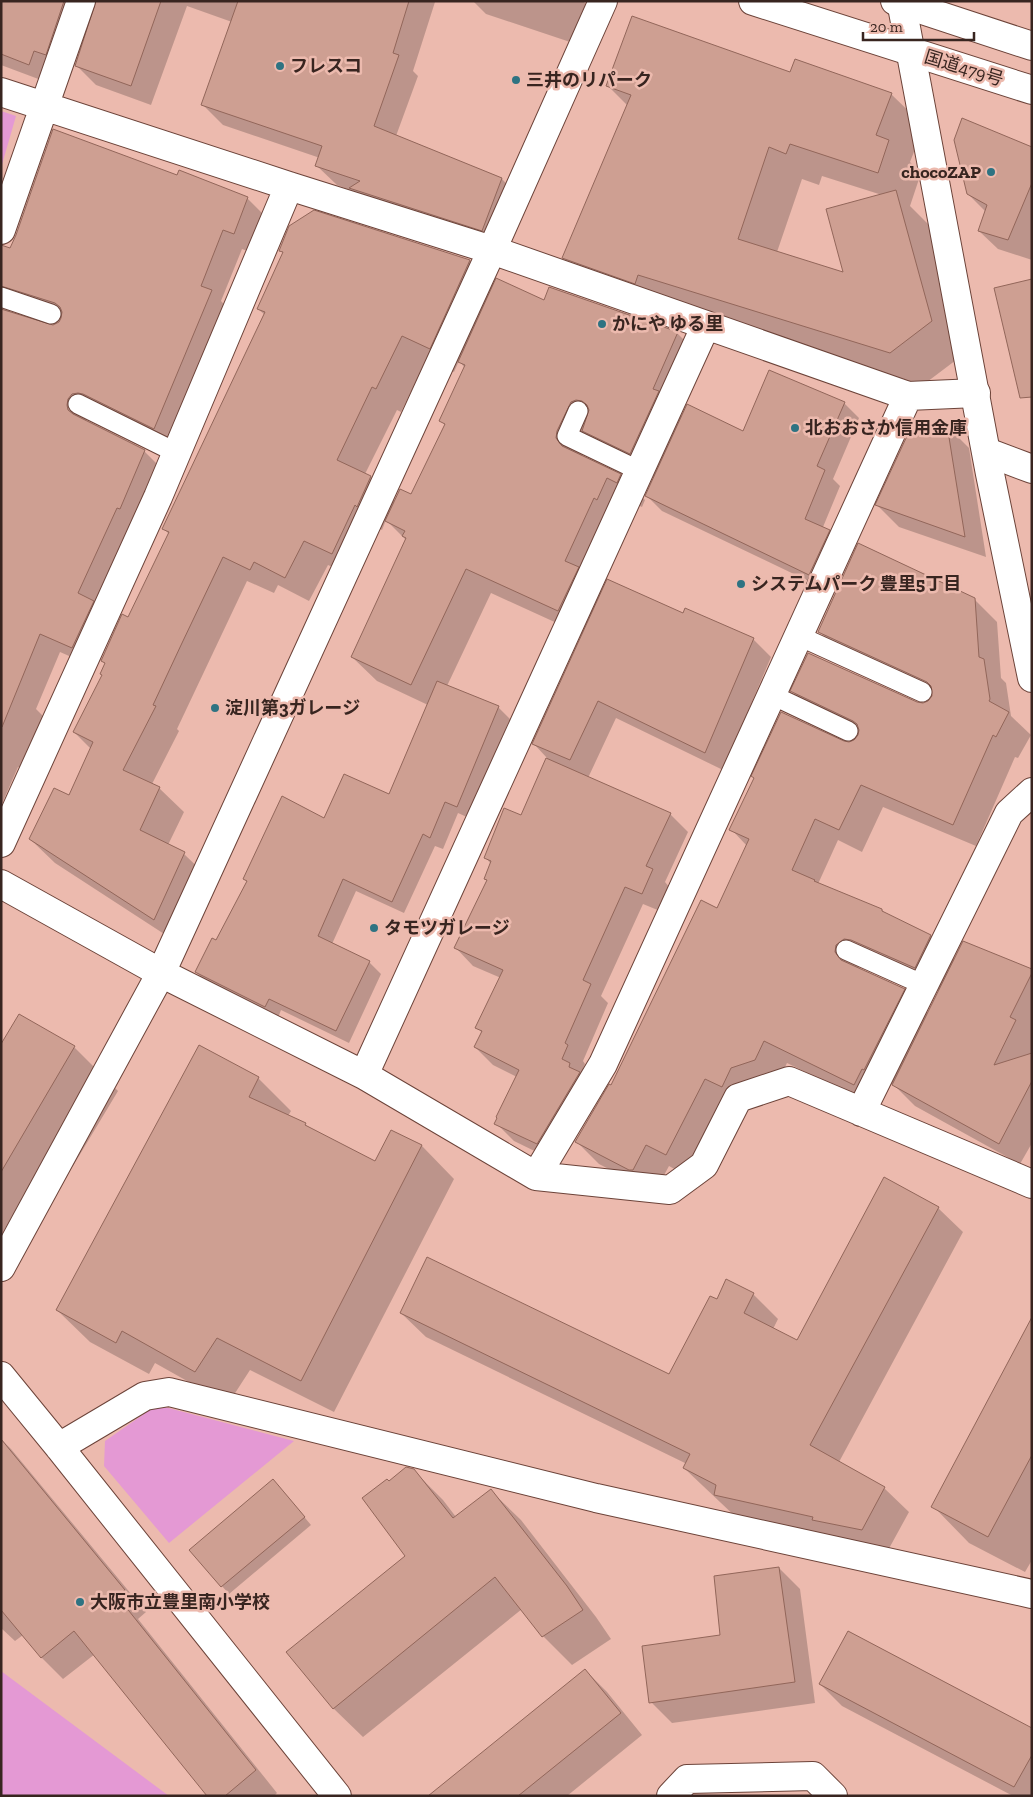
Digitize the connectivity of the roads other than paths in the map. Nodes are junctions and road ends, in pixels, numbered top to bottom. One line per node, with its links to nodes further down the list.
1 (81, 1): 9 (main road)
2 (603, 1): 12 (main road)
3 (753, 1): 6 (main road, 国道479号)
4 (899, 2): 5 (main road); 6 (main road)
5 (1032, 46)
6 (910, 52): 7 (main road, 国道479号); 16 (main road)
7 (1032, 90)
8 (1, 92): 9 (main road)
9 (44, 107): 10 (main road); 11 (main road)
10 (289, 186): 12 (main road); 20 (main road)
11 (1, 230)
12 (492, 250): 15 (main road); 33 (main road)
13 (1, 297): 14 (lane)
14 (51, 314)
15 (706, 325): 17 (main road); 23 (main road)
16 (976, 392): 17 (main road); 21 (main road)
17 (908, 396): 24 (main road)
18 (78, 404): 20 (lane)
19 (578, 411): 23 (lane)
20 (177, 452): 30 (main road)
21 (987, 452): 22 (main road); 25 (main road)
22 (1032, 469)
23 (640, 470): 35 (main road)
24 (799, 636): 26 (lane); 27 (main road)
25 (1032, 678)
26 (922, 692)
27 (772, 695): 28 (lane); 37 (main road)
28 (848, 731)
29 (1032, 792): 34 (main road)
30 (1, 843)
31 (1, 884): 33 (main road)
32 (846, 950): 34 (lane)
33 (161, 973): 35 (main road); 39 (main road)
34 (924, 985): 36 (main road)
35 (364, 1075): 37 (main road)
36 (861, 1112): 37 (main road); 38 (main road)
37 (536, 1176)
38 (1032, 1184)
39 (1, 1267)
40 (1, 1376): 41 (main road)
41 (59, 1447): 42 (main road); 43 (main road)
42 (1032, 1594)
43 (337, 1796)
44 (671, 1796): 45 (main road)
45 (833, 1796)

